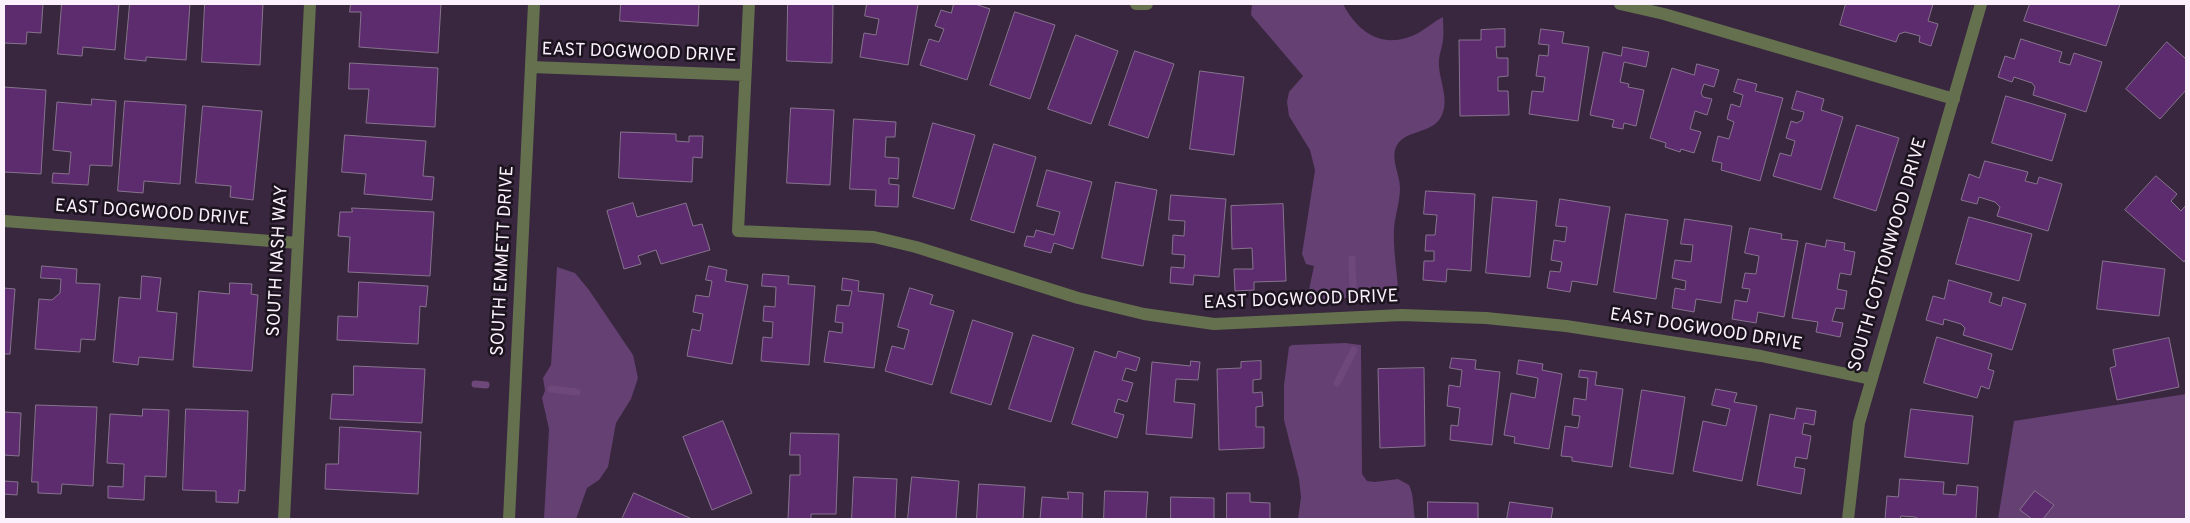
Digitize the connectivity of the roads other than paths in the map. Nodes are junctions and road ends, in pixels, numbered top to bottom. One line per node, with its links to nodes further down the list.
1 (310, 4): 13 (street, SOUTH NASH WAY)
2 (534, 4): 9 (street, SOUTH EMMETT DRIVE)
3 (749, 4): 10 (street)
4 (1136, 4): 5 (street)
5 (1147, 4)
6 (1620, 4): 8 (street)
7 (1981, 4): 11 (street, SOUTH COTTONWOOD DRIVE)
8 (1666, 9): 11 (street)
9 (531, 67): 10 (street, EAST DOGWOOD DRIVE); 16 (street, SOUTH EMMETT DRIVE)
10 (745, 75): 14 (street, EAST DOGWOOD DRIVE)
11 (1954, 99): 14 (street, SOUTH COTTONWOOD DRIVE)
12 (4, 221): 13 (street, EAST DOGWOOD DRIVE)
13 (298, 243): 15 (street, SOUTH NASH WAY)
14 (1871, 379): 17 (street, SOUTH COTTONWOOD DRIVE)
15 (284, 519)
16 (509, 519)
17 (1848, 519)

